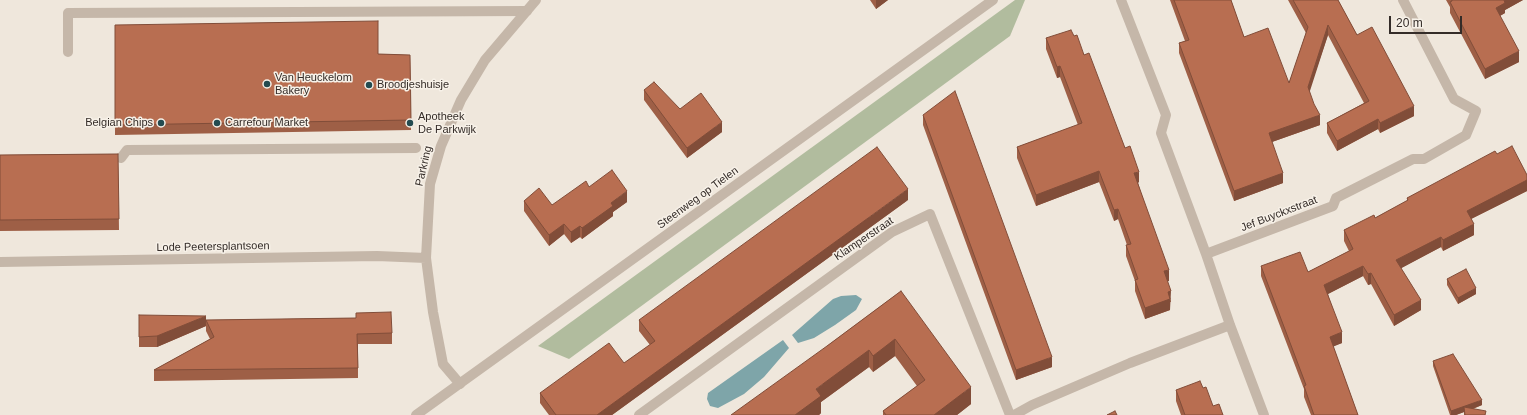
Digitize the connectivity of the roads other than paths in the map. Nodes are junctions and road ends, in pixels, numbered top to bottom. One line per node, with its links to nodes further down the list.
1 (536, 0): 5 (street, Parkring)
2 (993, 0): 13 (street, Steenweg op Tielen)
3 (1121, 0): 9 (street)
4 (1402, 0): 9 (street, Jef Buyckxstraat)
5 (527, 11): 6 (street); 10 (street, Parkring)
6 (68, 52)
7 (416, 148): 8 (street)
8 (121, 158)
9 (1206, 254): 12 (street)
10 (426, 258): 11 (street, Lode Peetersplantsoen); 13 (street, Parkring)
11 (0, 262)
12 (1230, 325): 17 (street); 18 (street)
13 (460, 384): 14 (street, Steenweg op Tielen)
14 (416, 415)
15 (639, 415): 16 (street, Klamperstraat)
16 (1010, 415)
17 (1014, 415)
18 (1264, 415)

